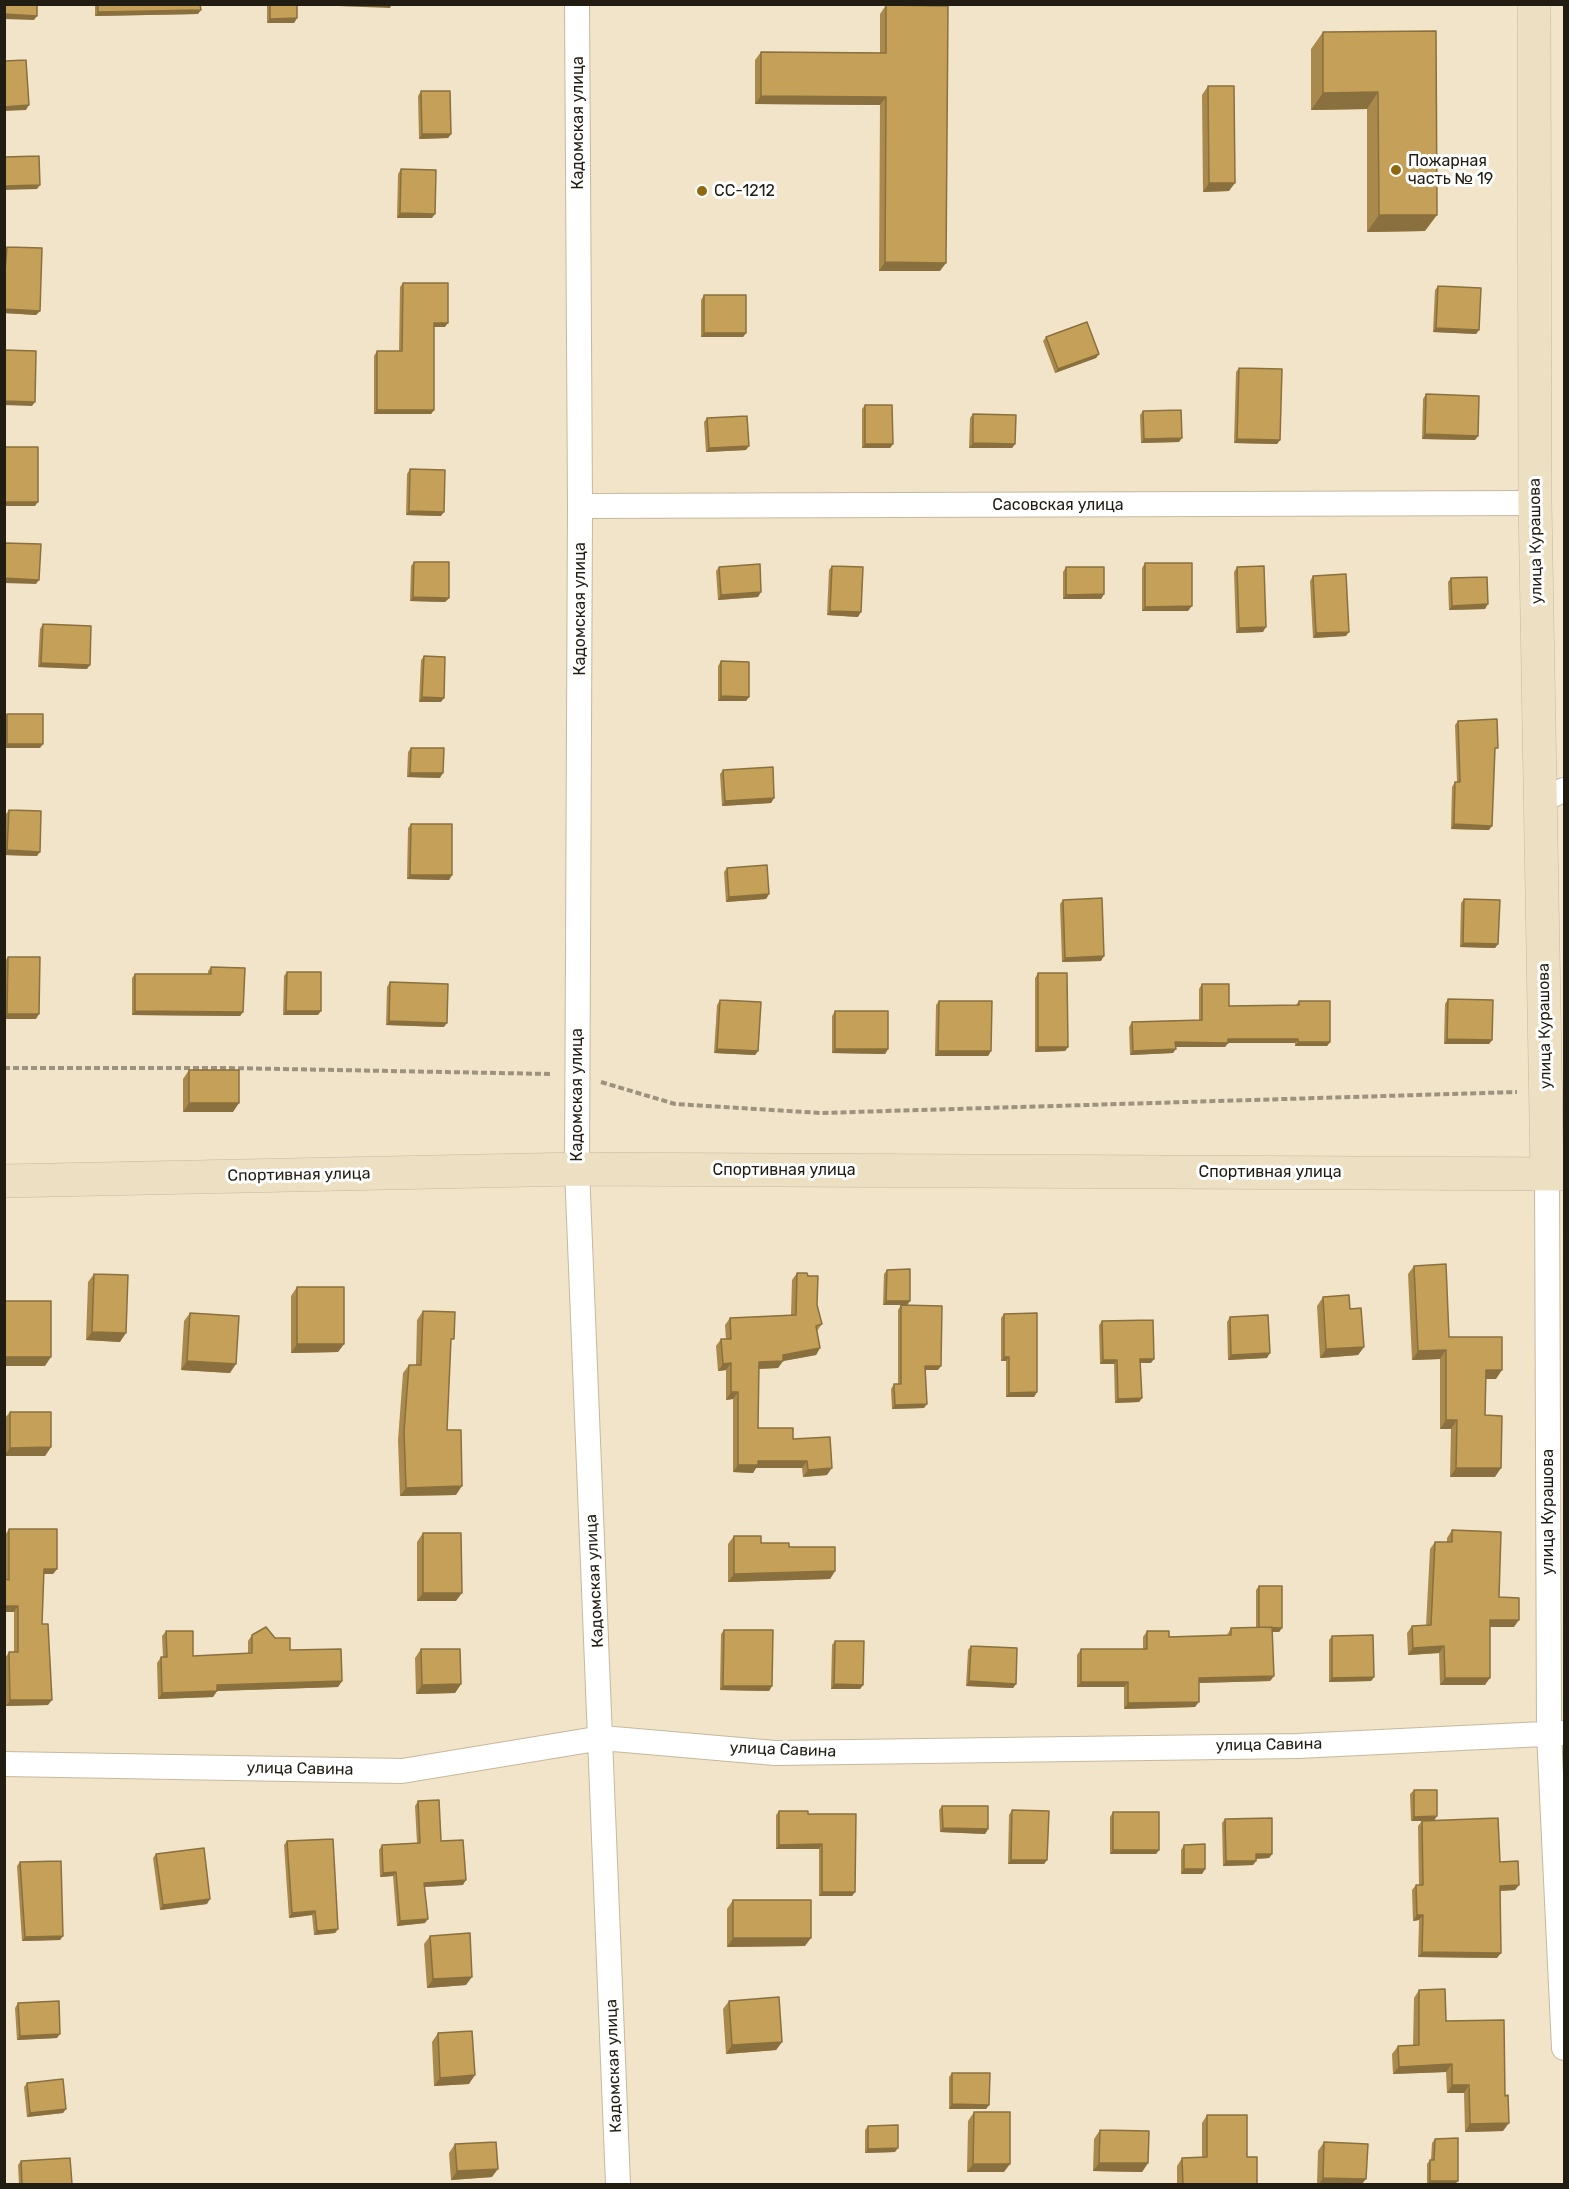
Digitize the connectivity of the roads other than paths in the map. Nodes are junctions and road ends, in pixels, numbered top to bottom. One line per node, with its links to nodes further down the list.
1 (577, 4): 4 (street, Кадомская улица)
2 (1534, 4): 3 (street, улица Курашова)
3 (1535, 504): 4 (street, Сасовская улица); 5 (street, улица Курашова)
4 (580, 506): 6 (street, Кадомская улица)
5 (1553, 795): 7 (street, улица Курашова)
6 (577, 1169): 7 (street, Спортивная улица); 8 (street, Спортивная улица); 10 (street, Кадомская улица)
7 (1556, 1174): 9 (street, улица Курашова)
8 (4, 1181)
9 (1557, 1733): 10 (street, улица Савина); 12 (street, улица Курашова)
10 (602, 1738): 11 (street, улица Савина); 13 (street, Кадомская улица)
11 (4, 1764)
12 (1564, 2048)
13 (618, 2184)

